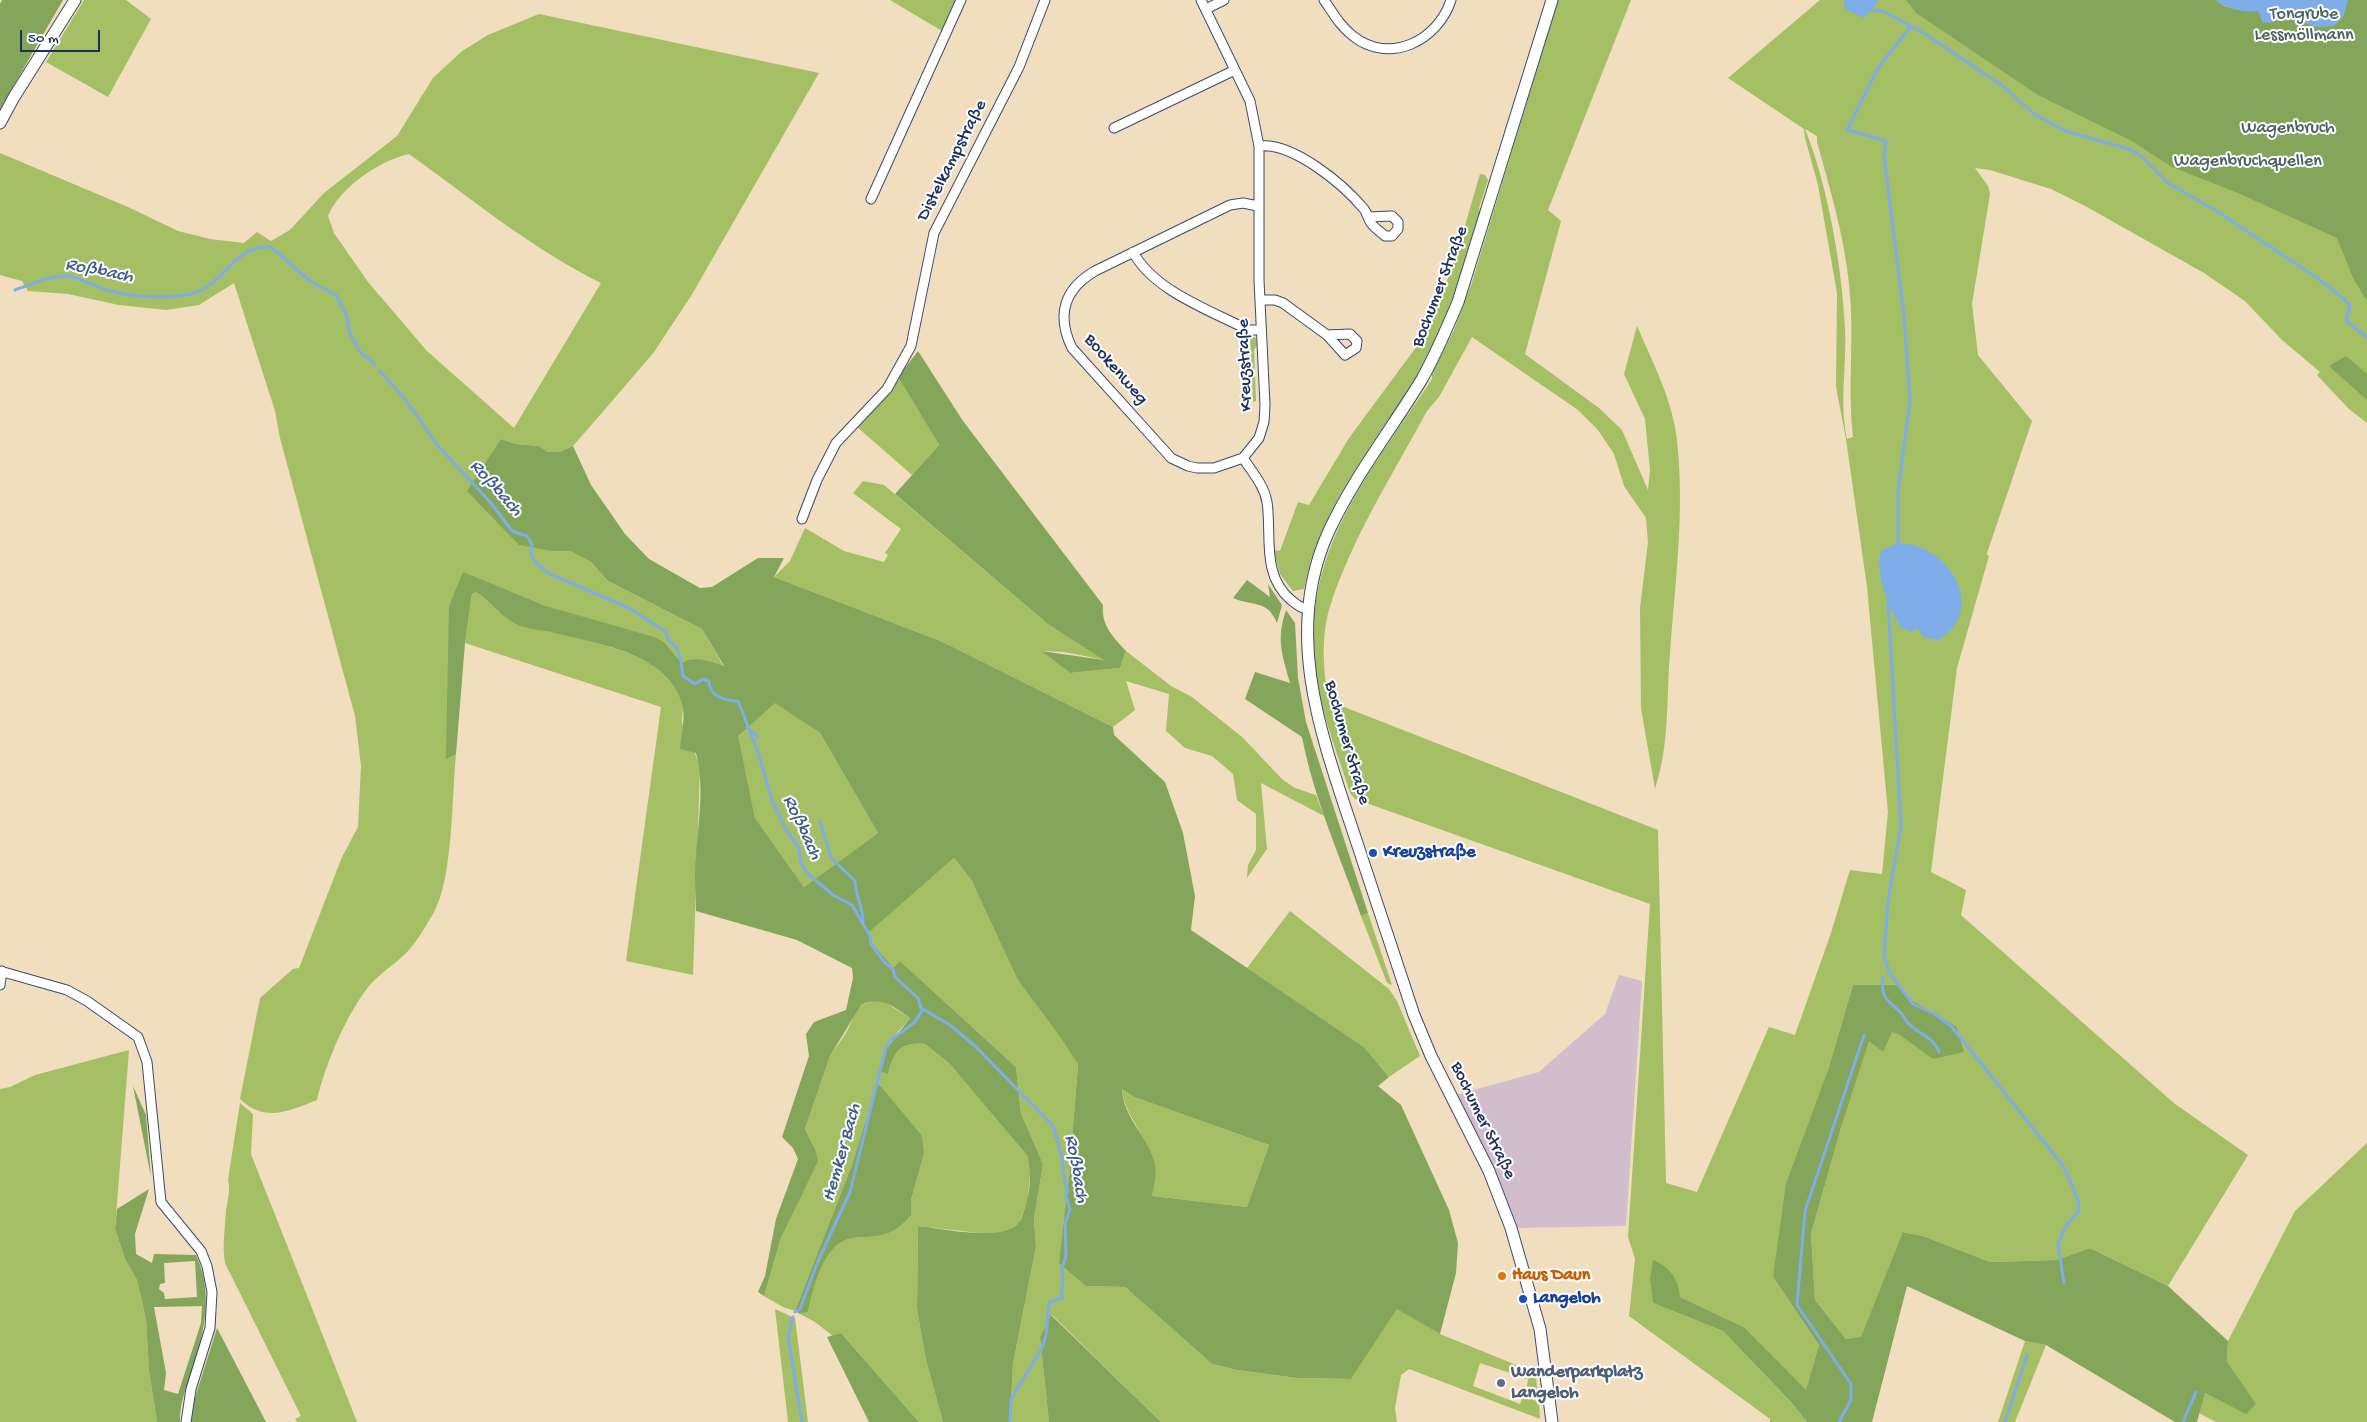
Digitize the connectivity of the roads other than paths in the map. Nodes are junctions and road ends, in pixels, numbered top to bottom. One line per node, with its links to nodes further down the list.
1 (75, 0): 11 (main road)
2 (962, 0): 14 (street)
3 (1045, 0): 22 (street, Distelkampstraße)
4 (1201, 0): 9 (street, Kreuzstraße)
5 (1224, 0): 9 (street)
6 (1324, 0): 7 (street)
7 (1451, 0)
8 (1552, 0): 23 (main road, Bochumer Straße)
9 (1206, 9): 10 (street, Kreuzstraße)
10 (1235, 70): 12 (street); 13 (street, Kreuzstraße)
11 (0, 124)
12 (1114, 128)
13 (1259, 146): 15 (street, Kreuzstraße); 16 (street)
14 (871, 199)
15 (1258, 206): 17 (street, Bookenweg); 18 (street, Kreuzstraße)
16 (1368, 217)
17 (1133, 252): 19 (street); 21 (street, Bookenweg)
18 (1260, 300): 19 (street, Kreuzstraße); 20 (street, Kreuzstraße)
19 (1261, 330): 21 (street, Kreuzstraße)
20 (1327, 335)
21 (1243, 458): 23 (street)
22 (802, 519)
23 (1307, 609): 27 (main road, Bochumer Straße)
24 (1, 971): 25 (street); 26 (street)
25 (0, 985)
26 (186, 1422)
27 (1552, 1422)

